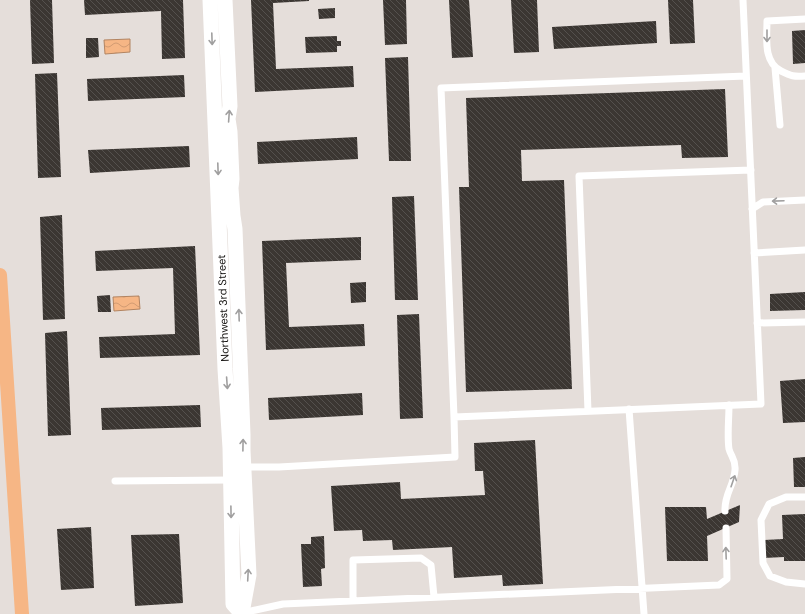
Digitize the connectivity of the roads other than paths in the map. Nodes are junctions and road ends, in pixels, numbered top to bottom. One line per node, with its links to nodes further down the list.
1 (210, 0): 21 (street, Northwest 3rd Street, one-way to 21)
2 (225, 0): 20 (street, Northwest 3rd Street, one-way to 2)
3 (743, 0): 6 (lane)
4 (805, 19): 5 (lane, one-way to 5)
5 (775, 68): 7 (lane); 8 (lane)
6 (746, 76): 9 (lane); 19 (lane)
7 (805, 76)
8 (780, 125)
9 (750, 170): 11 (lane); 18 (lane)
10 (805, 200): 11 (lane, one-way to 11)
11 (752, 209): 13 (lane)
12 (805, 250): 13 (lane)
13 (754, 253): 15 (lane)
14 (805, 322): 15 (lane)
15 (757, 323): 16 (lane)
16 (729, 405): 17 (lane); 24 (lane, one-way to 16)
17 (629, 409): 18 (lane); 27 (lane)
18 (588, 411): 19 (lane)
19 (454, 417): 20 (lane)
20 (244, 467): 30 (street, Northwest 3rd Street, one-way to 20)
21 (230, 480): 22 (lane); 30 (street, Northwest 3rd Street, one-way to 30)
22 (115, 481)
23 (805, 497): 26 (lane)
24 (725, 512)
25 (726, 528): 27 (lane, one-way to 25)
26 (805, 584)
27 (642, 588): 28 (lane); 31 (lane)
28 (434, 597): 29 (lane); 29 (lane)
29 (353, 601): 30 (lane)
30 (239, 614)
31 (644, 614)

